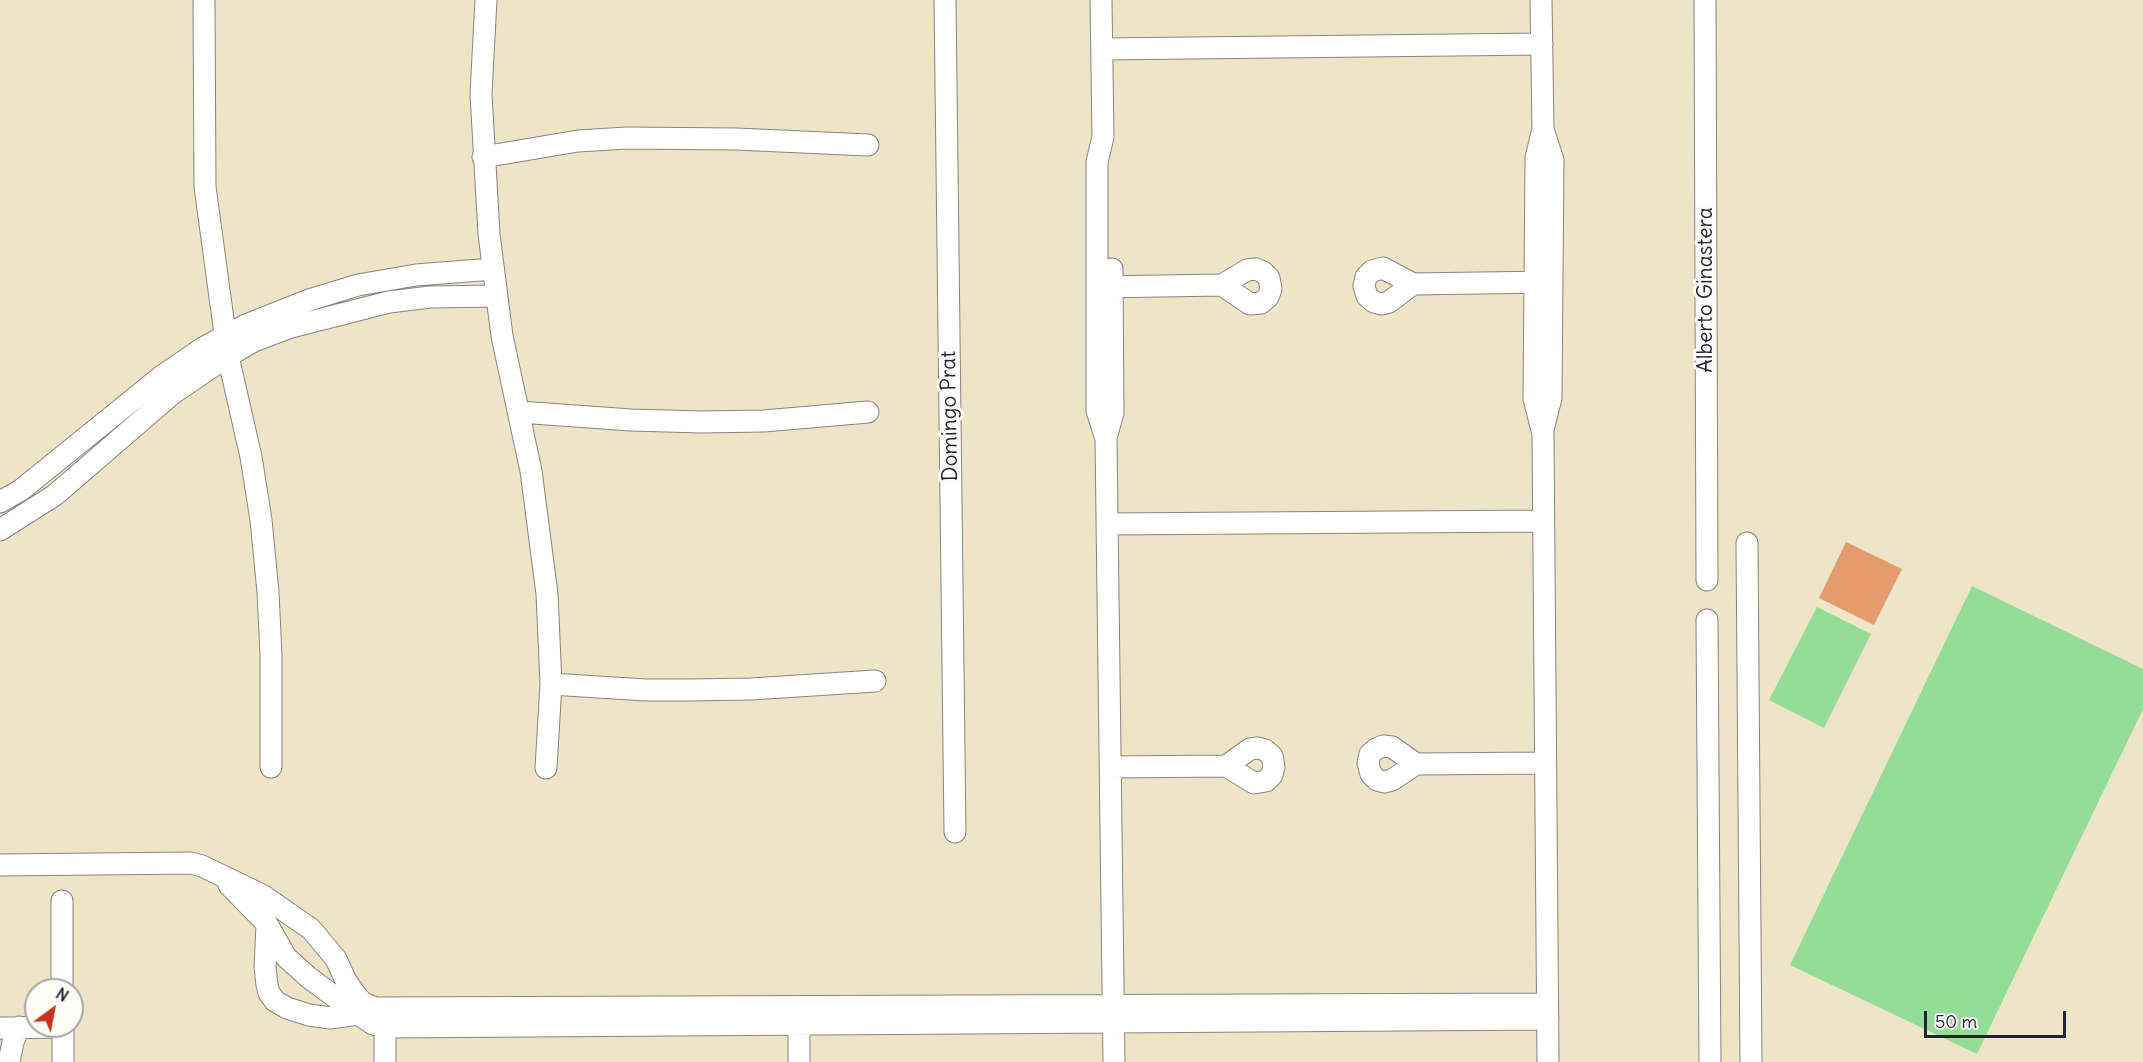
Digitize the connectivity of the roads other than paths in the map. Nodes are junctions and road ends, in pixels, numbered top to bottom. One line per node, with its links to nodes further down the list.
1 (204, 0): 17 (street)
2 (486, 0): 10 (street)
3 (945, 0): 35 (street, Domingo Prat)
4 (1101, 0): 8 (street)
5 (1541, 0): 7 (street)
6 (1705, 0): 25 (street, Alberto Ginastera)
7 (1542, 44): 8 (street); 12 (street)
8 (1102, 49): 15 (street)
9 (868, 145): 10 (street)
10 (483, 157): 11 (street)
11 (493, 268): 16 (street); 17 (street)
12 (1544, 282): 13 (street); 21 (street)
13 (1413, 284)
14 (1222, 285): 15 (street)
15 (1104, 287): 22 (street)
16 (496, 296): 17 (street); 18 (street)
17 (226, 346): 20 (street); 23 (street); 32 (street)
18 (519, 412): 19 (street); 28 (street)
19 (868, 412)
20 (0, 502)
21 (1543, 522): 22 (street); 29 (street)
22 (1107, 524): 33 (street)
23 (0, 530)
24 (1746, 543): 56 (street)
25 (1707, 580)
26 (1707, 620): 55 (street)
27 (875, 681): 28 (street)
28 (551, 684): 34 (street)
29 (1545, 763): 30 (street); 41 (street)
30 (1416, 764)
31 (1226, 766): 33 (street)
32 (271, 767)
33 (1110, 767): 43 (street)
34 (546, 768)
35 (955, 832)
36 (0, 865): 37 (street)
37 (218, 873): 39 (street); 42 (street)
38 (62, 901): 40 (street)
39 (267, 924): 42 (street); 42 (street)
40 (62, 978)
41 (1547, 1011): 43 (street); 54 (street)
42 (373, 1013): 44 (street); 51 (street)
43 (1113, 1014): 44 (street); 53 (street)
44 (799, 1015): 52 (street)
45 (24, 1027): 46 (street)
46 (9, 1028): 49 (street)
47 (63, 1038): 50 (street)
48 (0, 1054): 49 (street)
49 (9, 1062)
50 (63, 1062)
51 (385, 1062)
52 (799, 1062)
53 (1114, 1062)
54 (1548, 1062)
55 (1710, 1062)
56 (1750, 1062)

